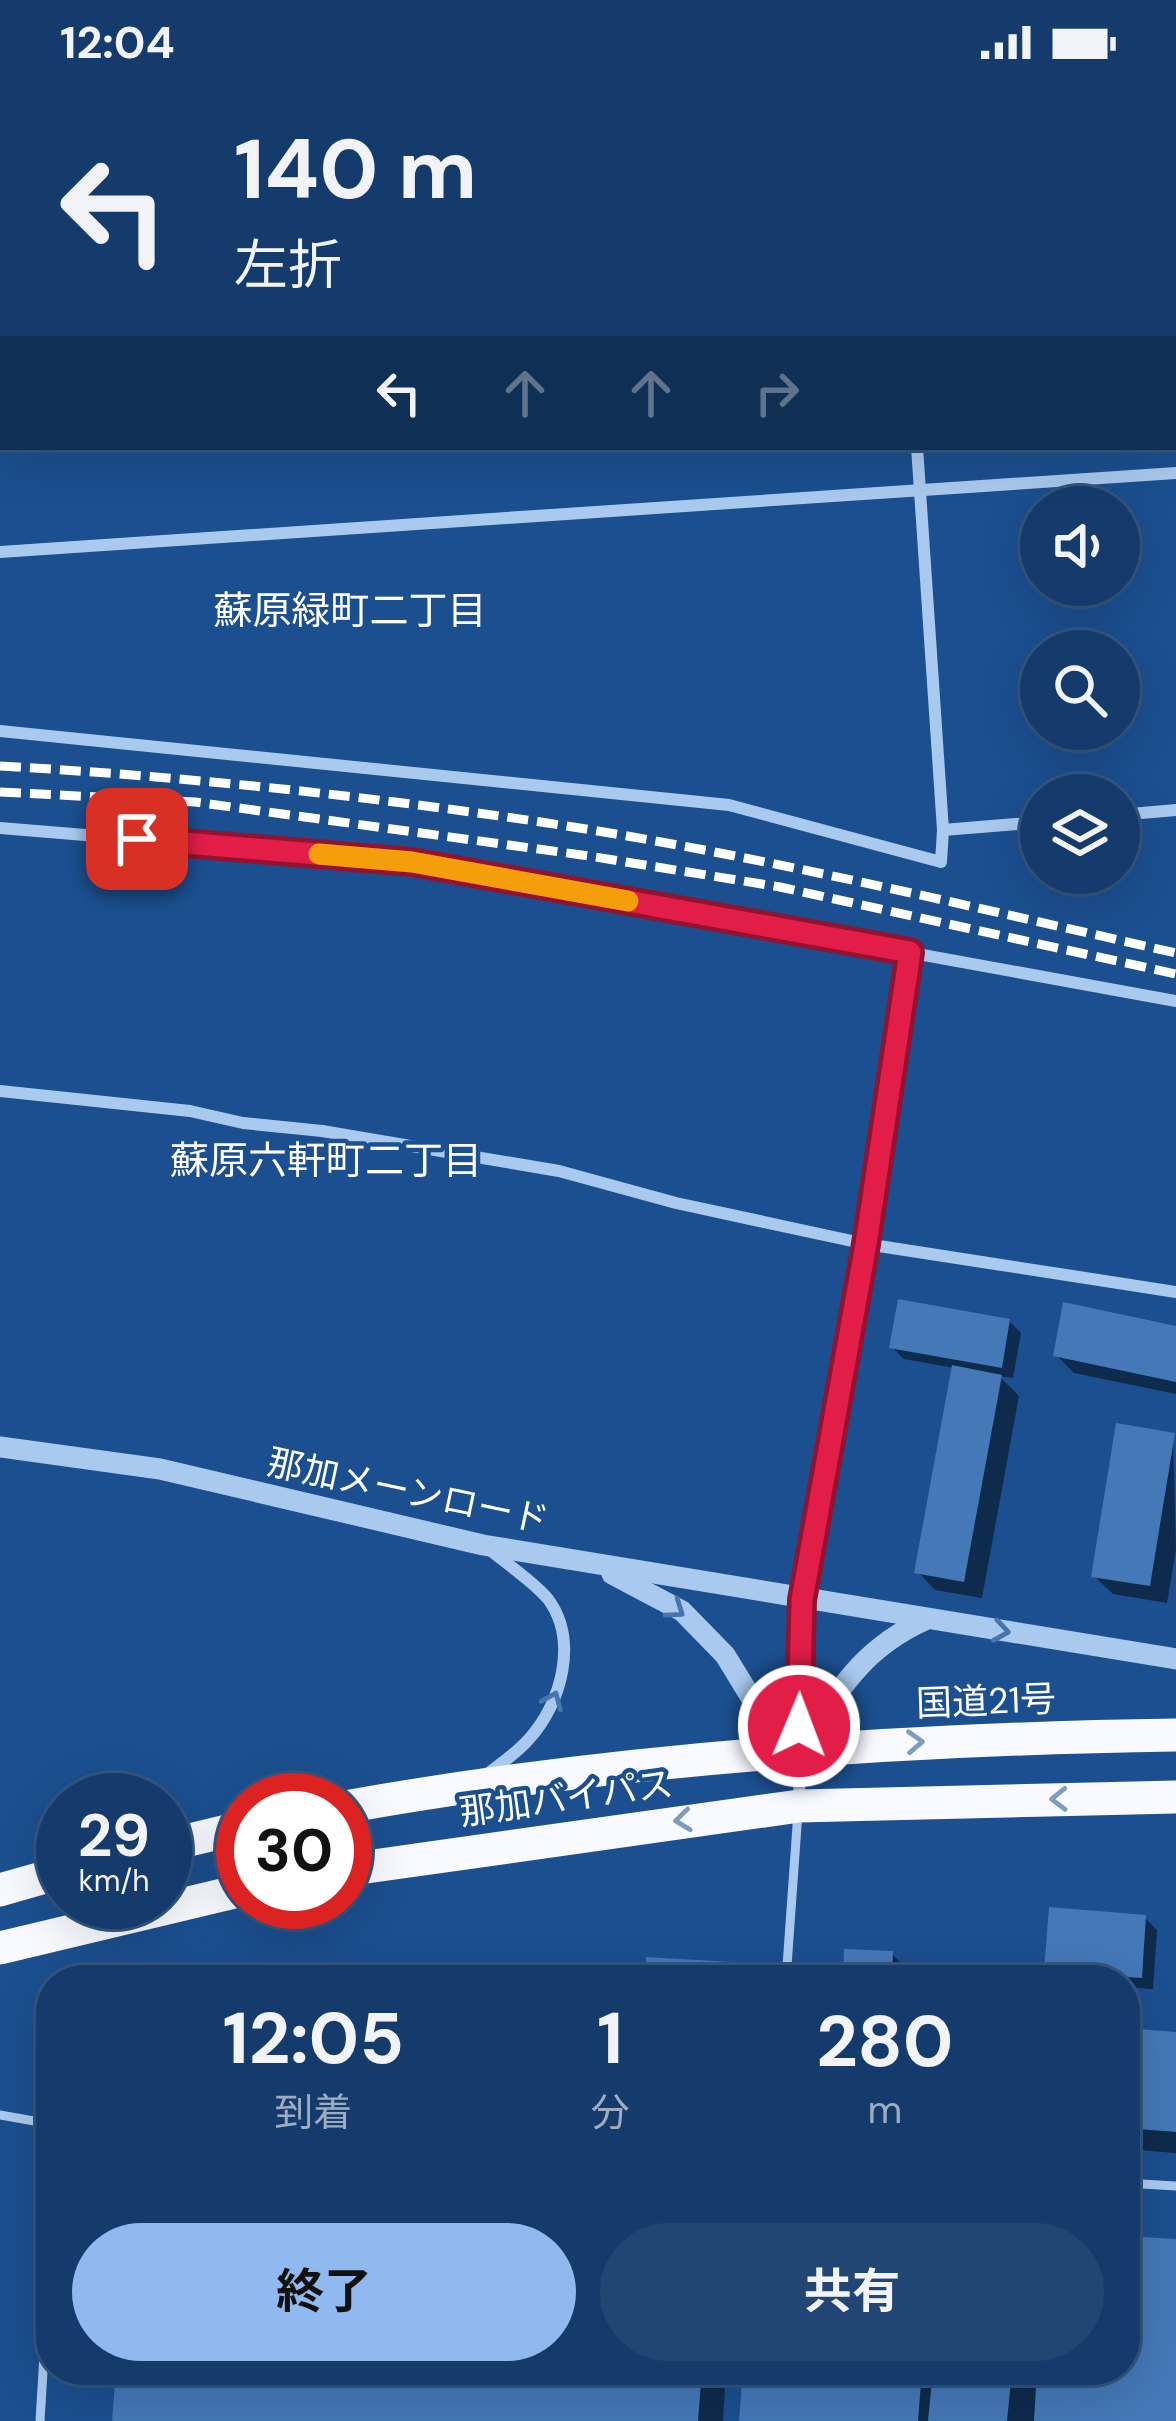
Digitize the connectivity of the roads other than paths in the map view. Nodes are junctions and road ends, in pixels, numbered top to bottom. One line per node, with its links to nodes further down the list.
1 (917, 450): 3 (street)
2 (1176, 473): 3 (street)
3 (920, 492): 4 (street); 10 (street)
4 (0, 551)
5 (0, 731): 10 (street)
6 (1176, 810): 7 (street)
7 (1140, 813)
8 (1020, 824): 10 (street)
9 (0, 828): 11 (street)
10 (944, 830)
11 (910, 952): 12 (street); 14 (street)
12 (1176, 1001)
13 (0, 1091): 14 (street)
14 (866, 1244): 15 (street); 19 (street)
15 (1176, 1292)
16 (0, 1447): 17 (street, 那加メーンロード)
17 (483, 1544): 18 (street, 那加メーンロード); 24 (street, one-way to 17)
18 (572, 1559): 19 (street, 那加メーンロード); 23 (street, one-way to 23)
19 (802, 1600): 20 (street, 那加メーンロード); 23 (street)
20 (926, 1619): 21 (street, 那加メーンロード, one-way to 21); 23 (street)
21 (1176, 1659)
22 (1176, 1735): 23 (highway, 国道21号, one-way to 22)
23 (799, 1751): 24 (highway, 那加バイパス); 27 (street)
24 (475, 1784): 26 (highway, 那加バイパス)
25 (1176, 1797): 27 (highway, one-way to 27)
26 (372, 1802)
27 (799, 1806): 28 (highway, 那加バイパス, one-way to 28); 33 (lane)
28 (372, 1866)
29 (36, 1880): 30 (highway)
30 (0, 1890)
31 (216, 1897): 32 (highway)
32 (0, 1948)
33 (787, 1965)
34 (0, 2115): 35 (lane)
35 (36, 2121)
36 (1140, 2183): 37 (lane)
37 (1176, 2186)
38 (42, 2385): 39 (lane)
39 (40, 2421)

